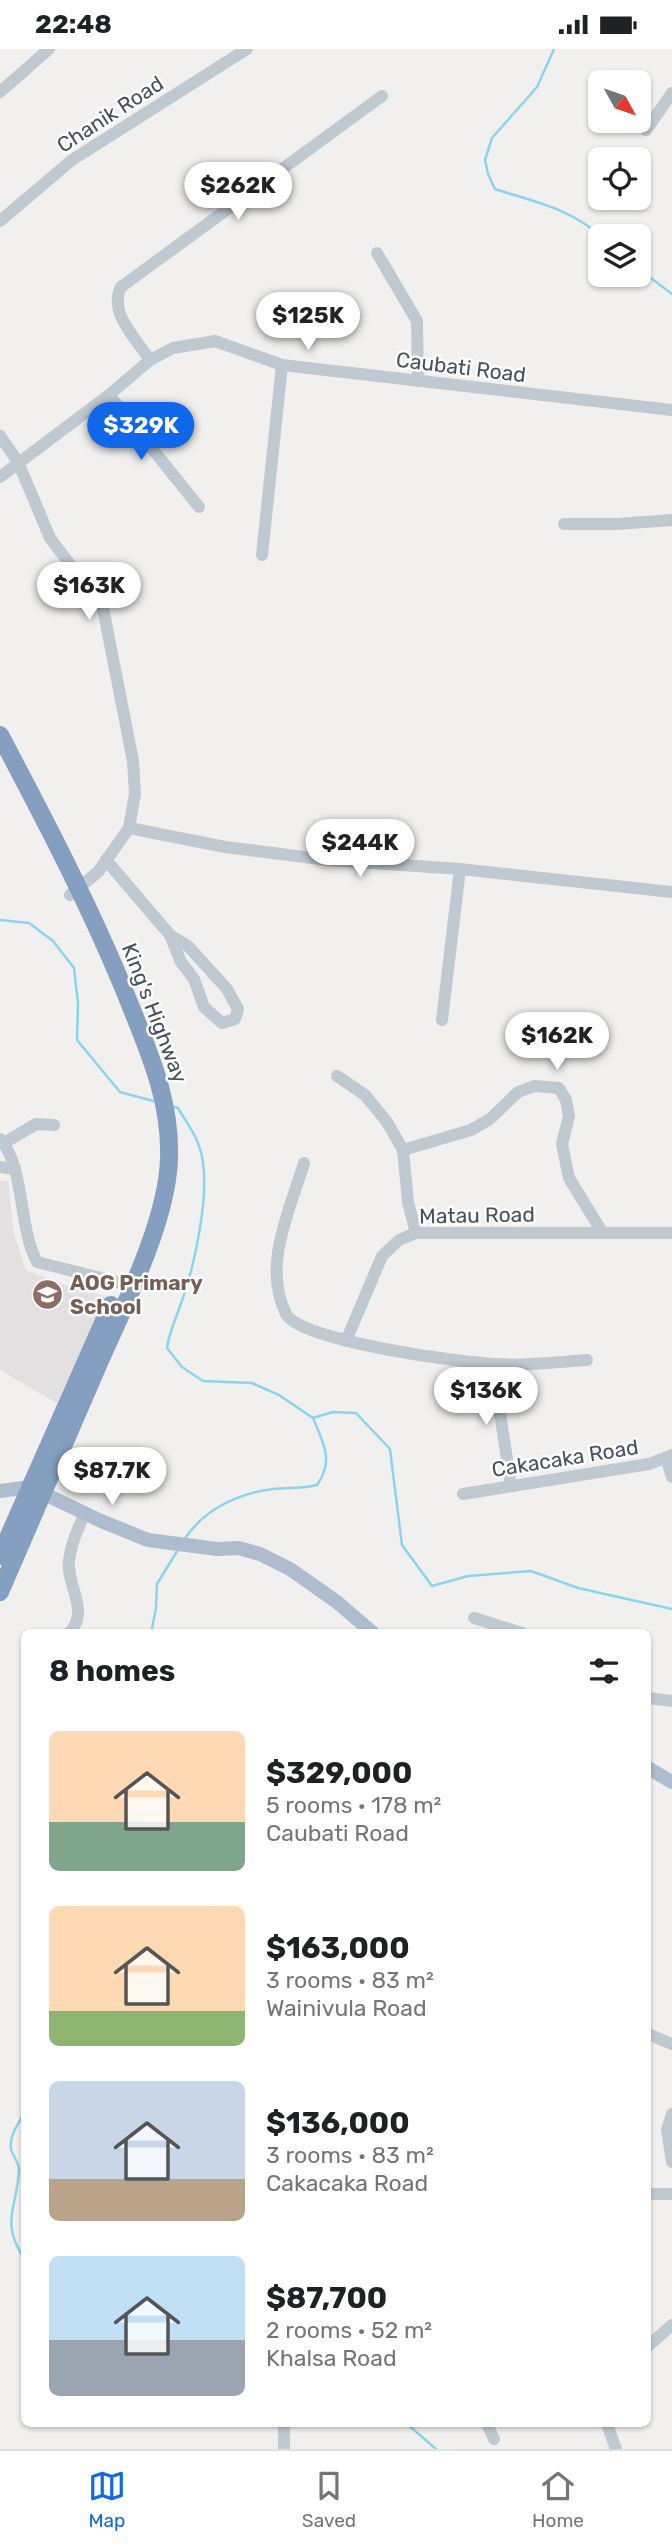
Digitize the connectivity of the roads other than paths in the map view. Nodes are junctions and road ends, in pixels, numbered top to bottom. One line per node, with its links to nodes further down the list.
1 (49, 49): 3 (street)
2 (247, 49): 7 (street, Chanik Road)
3 (0, 92)
4 (672, 93): 6 (street)
5 (382, 96): 9 (street)
6 (651, 123)
7 (0, 221)
8 (377, 253): 11 (street)
9 (150, 360): 10 (street, Caubati Road); 12 (street, Caubati Road)
10 (282, 365): 11 (street, Caubati Road); 20 (street)
11 (418, 381): 13 (street, Caubati Road)
12 (109, 395): 15 (street, Caubati Road); 17 (street)
13 (672, 410)
14 (0, 436): 15 (street)
15 (18, 462): 16 (street, Caubati Road); 23 (street)
16 (0, 477)
17 (199, 507)
18 (672, 520): 19 (street)
19 (564, 524)
20 (262, 555)
21 (0, 735): 27 (highway, King's Highway)
22 (0, 756): 27 (highway, King's Highway)
23 (129, 828): 24 (street); 25 (street)
24 (106, 860): 27 (street); 28 (street)
25 (460, 869): 26 (street); 29 (street)
26 (672, 892)
27 (74, 893): 40 (highway, King's Highway)
28 (170, 936): 28 (street)
29 (442, 1020)
30 (337, 1076): 33 (street)
31 (54, 1125): 32 (street)
32 (2, 1141): 36 (street)
33 (403, 1150): 37 (street); 38 (street)
34 (304, 1163): 41 (street)
35 (0, 1167): 36 (street)
36 (15, 1169): 40 (street)
37 (416, 1233): 38 (street, Matau Road); 41 (street, Matau Road)
38 (602, 1233): 39 (street, Matau Road)
39 (672, 1233)
40 (127, 1285): 47 (highway, King's Highway)
41 (346, 1341): 43 (street)
42 (587, 1360): 43 (street)
43 (497, 1364): 46 (street)
44 (669, 1457): 45 (street); 46 (street, Cakacaka Road)
45 (672, 1478)
46 (511, 1486): 49 (street, Cakacaka Road)
47 (36, 1490): 48 (main road); 50 (main road); 51 (highway, King's Highway); 52 (highway, King's Highway)
48 (0, 1491)
49 (463, 1494)
50 (85, 1513): 54 (street); 55 (main road)
51 (0, 1556)
52 (0, 1592)
53 (474, 1618): 56 (street)
54 (72, 1629)
55 (368, 1629)
56 (509, 1629)
57 (651, 1698): 58 (street)
58 (672, 1701)
59 (651, 1770): 60 (main road)
60 (672, 1781)
61 (651, 2035): 62 (street)
62 (672, 2044)
63 (672, 2114): 64 (street)
64 (672, 2162)
65 (651, 2194): 66 (street)
66 (672, 2194)
67 (672, 2325): 68 (street)
68 (651, 2343)
69 (284, 2427): 73 (street)
70 (488, 2427): 72 (street)
71 (608, 2427): 74 (street)
72 (494, 2439)
73 (284, 2449)
74 (616, 2449)

